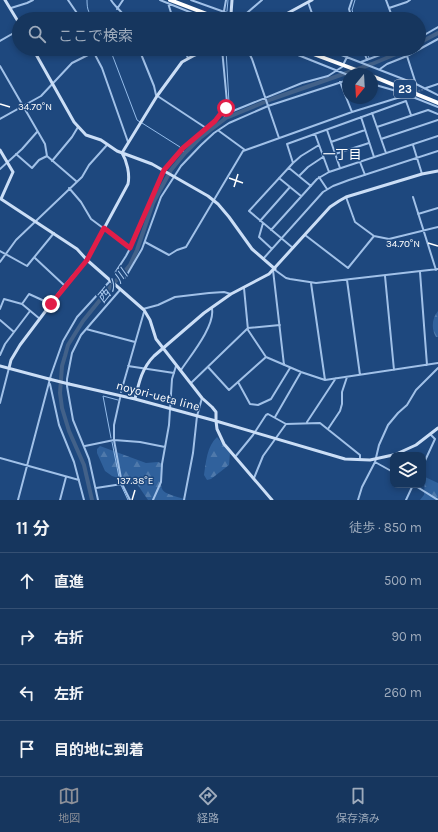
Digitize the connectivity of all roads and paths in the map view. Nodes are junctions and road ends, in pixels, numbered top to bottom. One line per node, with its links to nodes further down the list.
1 (5, 0): 18 (street)
2 (33, 0): 18 (street)
3 (68, 0): 22 (street)
4 (111, 0): 20 (street)
5 (123, 0): 20 (street)
6 (160, 0): 15 (street)
7 (191, 0): 16 (street)
8 (226, 0): 27 (street)
9 (232, 0): 28 (street)
10 (262, 0): 29 (street)
11 (312, 0): 17 (street)
12 (352, 0): 32 (street)
13 (386, 0): 19 (street)
14 (410, 0): 19 (street)
15 (169, 1): 24 (street); 25 (street); 26 (highway)
16 (197, 1): 27 (street)
17 (308, 2): 30 (street); 31 (street)
18 (11, 8): 21 (street)
19 (389, 8): 33 (street)
20 (117, 9): 23 (street)
21 (13, 12)
22 (76, 12)
23 (120, 12)
24 (171, 12)
25 (191, 12)
26 (200, 12)
27 (225, 12)
28 (230, 12)
29 (248, 12)
30 (290, 12)
31 (312, 12)
32 (350, 12)
33 (390, 12)
34 (438, 27): 36 (street)
35 (12, 34): 38 (street)
36 (426, 34)
37 (438, 39): 39 (street)
38 (0, 41)
39 (426, 46)
40 (37, 56): 65 (street)
41 (84, 56): 65 (street)
42 (97, 56): 98 (street)
43 (142, 56): 72 (street)
44 (193, 56): 53 (street)
45 (223, 56): 78 (street)
46 (250, 56): 73 (street)
47 (301, 56): 61 (street)
48 (319, 56): 59 (highway)
49 (366, 56): 54 (street)
50 (378, 56): 54 (street)
51 (407, 56): 60 (street); 66 (street)
52 (347, 57): 55 (street); 56 (street)
53 (188, 58): 72 (street)
54 (367, 60): 56 (street)
55 (344, 63)
56 (363, 63): 60 (street)
57 (0, 66): 75 (street)
58 (342, 68): 61 (street)
59 (351, 68)
60 (379, 69): 66 (street)
61 (339, 71): 62 (street); 73 (street)
62 (342, 72)
63 (378, 80): 74 (highway, 23)
64 (340, 82): 76 (street); 79 (street)
65 (53, 83): 75 (street); 86 (street)
66 (416, 84): 69 (street)
67 (438, 84): 69 (street)
68 (378, 86): 70 (street)
69 (426, 88): 71 (street)
70 (407, 95): 77 (street); 79 (street)
71 (438, 95)
72 (157, 96): 88 (street); 98 (street)
73 (266, 99): 76 (street); 78 (street)
74 (438, 103)
75 (23, 106): 84 (street); 92 (street)
76 (268, 106): 89 (street); 95 (street)
77 (438, 107)
78 (226, 108): 88 (street)
79 (352, 112): 95 (street)
80 (372, 113): 82 (street); 83 (street); 87 (street)
81 (438, 114): 82 (street)
82 (412, 115): 87 (street)
83 (361, 118): 90 (street); 91 (street)
84 (0, 119)
85 (438, 120): 96 (street)
86 (78, 127): 101 (street); 114 (street)
87 (377, 127): 96 (street)
88 (206, 128): 121 (street)
89 (218, 130): 104 (street); 127 (street)
90 (327, 130): 93 (street); 97 (street)
91 (365, 130): 97 (street); 99 (street)
92 (37, 131): 108 (street); 110 (street)
93 (315, 134): 102 (street); 117 (street)
94 (438, 136): 100 (street)
95 (279, 138): 104 (street)
96 (381, 139): 107 (street)
97 (331, 142): 109 (street)
98 (129, 143): 106 (street)
99 (369, 143): 109 (street); 112 (street)
100 (413, 144): 107 (street); 113 (street)
101 (108, 145): 106 (street); 130 (street)
102 (319, 145): 111 (street); 117 (street)
103 (0, 150): 116 (street)
104 (245, 150): 139 (street)
105 (438, 151): 113 (street)
106 (122, 153): 121 (street); 146 (street)
107 (386, 153): 112 (street)
108 (16, 154): 110 (street); 116 (street)
109 (335, 154): 119 (street)
110 (47, 156): 114 (street)
111 (323, 157): 123 (street); 126 (street)
112 (374, 157): 115 (street)
113 (417, 158): 124 (street); 125 (street)
114 (52, 161): 130 (street)
115 (360, 162): 119 (street); 125 (street)
116 (8, 163): 120 (street); 138 (street)
117 (293, 163): 118 (street)
118 (288, 168): 126 (street); 129 (street)
119 (340, 168): 123 (street)
120 (0, 169)
121 (164, 170): 127 (street); 154 (street)
122 (438, 171): 124 (street)
123 (329, 172): 128 (street)
124 (422, 174): 136 (street)
125 (365, 175): 134 (street)
126 (299, 176): 131 (street)
127 (174, 177): 139 (street); 153 (street)
128 (319, 177): 131 (street); 134 (street)
129 (279, 178): 132 (street); 143 (street)
130 (77, 181): 133 (street)
131 (311, 186): 135 (street)
132 (290, 187): 135 (street); 143 (street)
133 (69, 188): 142 (street); 146 (street)
134 (327, 189): 152 (street)
135 (301, 196): 147 (street)
136 (346, 197): 150 (street); 151 (street)
137 (413, 197): 141 (street)
138 (0, 200): 142 (street)
139 (214, 200): 153 (street); 160 (street)
140 (438, 208): 141 (street)
141 (418, 214): 148 (street)
142 (36, 221): 149 (street); 158 (street)
143 (260, 221): 144 (street)
144 (263, 223): 147 (street); 156 (street)
145 (438, 227): 148 (street)
146 (104, 228): 154 (street); 161 (street)
147 (271, 230): 152 (street)
148 (423, 231): 151 (street); 164 (street)
149 (54, 233): 159 (street); 161 (street)
150 (304, 235): 151 (street); 155 (street)
151 (374, 236)
152 (282, 238): 155 (street); 156 (street)
153 (146, 242): 168 (street)
154 (130, 248): 166 (street)
155 (293, 248): 163 (street)
156 (272, 249): 160 (street)
157 (0, 251): 158 (street)
158 (6, 254): 159 (street); 162 (street)
159 (34, 258): 172 (street)
160 (263, 259): 163 (street)
161 (87, 260): 170 (street); 172 (street)
162 (0, 262)
163 (274, 270): 171 (street); 173 (street); 184 (street)
164 (437, 270): 165 (street)
165 (420, 272): 167 (street); 194 (street)
166 (115, 273)
167 (385, 276): 169 (street); 204 (street)
168 (125, 278)
169 (347, 280): 171 (street); 207 (street)
170 (110, 281): 174 (street); 212 (street)
171 (311, 283): 210 (street)
172 (65, 286): 177 (street)
173 (244, 288): 175 (street); 185 (street)
174 (120, 290): 180 (street); 186 (street)
175 (232, 294): 178 (street); 180 (street)
176 (22, 304): 177 (street); 179 (street); 181 (street)
177 (51, 304): 182 (street)
178 (212, 308): 189 (street); 203 (street)
179 (0, 309)
180 (144, 310): 188 (street); 189 (street)
181 (30, 311): 182 (street); 187 (street)
182 (40, 319): 199 (street)
183 (0, 320): 187 (street)
184 (280, 325): 185 (street); 197 (street)
185 (248, 328): 191 (street); 198 (street)
186 (85, 329): 188 (street); 231 (street)
187 (14, 332): 190 (street)
188 (135, 342): 196 (street)
189 (162, 348): 193 (street); 200 (street)
190 (0, 354)
191 (266, 357): 197 (street); 211 (street)
192 (438, 363): 194 (street)
193 (177, 365): 203 (street); 206 (street)
194 (427, 365): 204 (street)
195 (0, 366): 199 (street, noyori-ueta line)
196 (128, 366): 200 (street); 214 (street)
197 (284, 366): 201 (street)
198 (208, 367): 211 (street); 213 (street)
199 (9, 368): 217 (street, noyori-ueta line, bridge); 218 (street)
200 (144, 368): 206 (street); 217 (street)
201 (290, 368): 205 (street); 211 (street)
202 (438, 368): 239 (street)
203 (181, 370): 213 (street)
204 (394, 370): 207 (street)
205 (301, 372): 210 (street); 221 (street)
206 (174, 373): 219 (street)
207 (360, 375): 208 (street)
208 (347, 377): 209 (street); 226 (street)
209 (336, 378): 210 (street); 223 (street)
210 (325, 380)
211 (238, 382)
212 (50, 383): 240 (street); 244 (street)
213 (191, 383): 216 (street)
214 (121, 392)
215 (120, 398): 230 (street)
216 (202, 398): 220 (street); 222 (street)
217 (136, 399): 219 (street, noyori-ueta line)
218 (0, 403)
219 (170, 408): 220 (street, noyori-ueta line); 232 (street)
220 (197, 416): 222 (street, noyori-ueta line); 255 (street)
221 (276, 417): 224 (street); 227 (street)
222 (216, 421): 227 (street, noyori-ueta line); 235 (street)
223 (307, 423): 224 (street); 226 (street)
224 (286, 424): 229 (street)
225 (438, 428): 228 (street, noyori-ueta line)
226 (328, 429): 238 (street)
227 (255, 432): 229 (street, noyori-ueta line); 235 (street)
228 (430, 435): 233 (street, noyori-ueta line); 237 (street)
229 (276, 439): 238 (street, noyori-ueta line); 243 (street)
230 (114, 440): 231 (street); 232 (street); 245 (street)
231 (85, 446): 246 (street)
232 (165, 447): 254 (street)
233 (401, 452)
234 (390, 456): 239 (street, noyori-ueta line)
235 (235, 457): 243 (street)
236 (0, 458): 240 (street)
237 (426, 458)
238 (360, 460): 239 (street, noyori-ueta line)
239 (376, 461): 241 (street); 257 (street)
240 (27, 465): 242 (street); 249 (street)
241 (390, 470)
242 (66, 477): 244 (street); 250 (street)
243 (254, 478): 256 (street)
244 (79, 480): 251 (street)
245 (122, 484): 246 (street); 253 (street)
246 (96, 488): 252 (street)
247 (412, 488): 258 (street)
248 (419, 488): 259 (street)
249 (18, 500)
250 (60, 500)
251 (84, 500)
252 (98, 500)
253 (130, 500)
254 (153, 500)
255 (184, 500)
256 (271, 500)
257 (358, 500)
258 (406, 500)
259 (438, 500)

